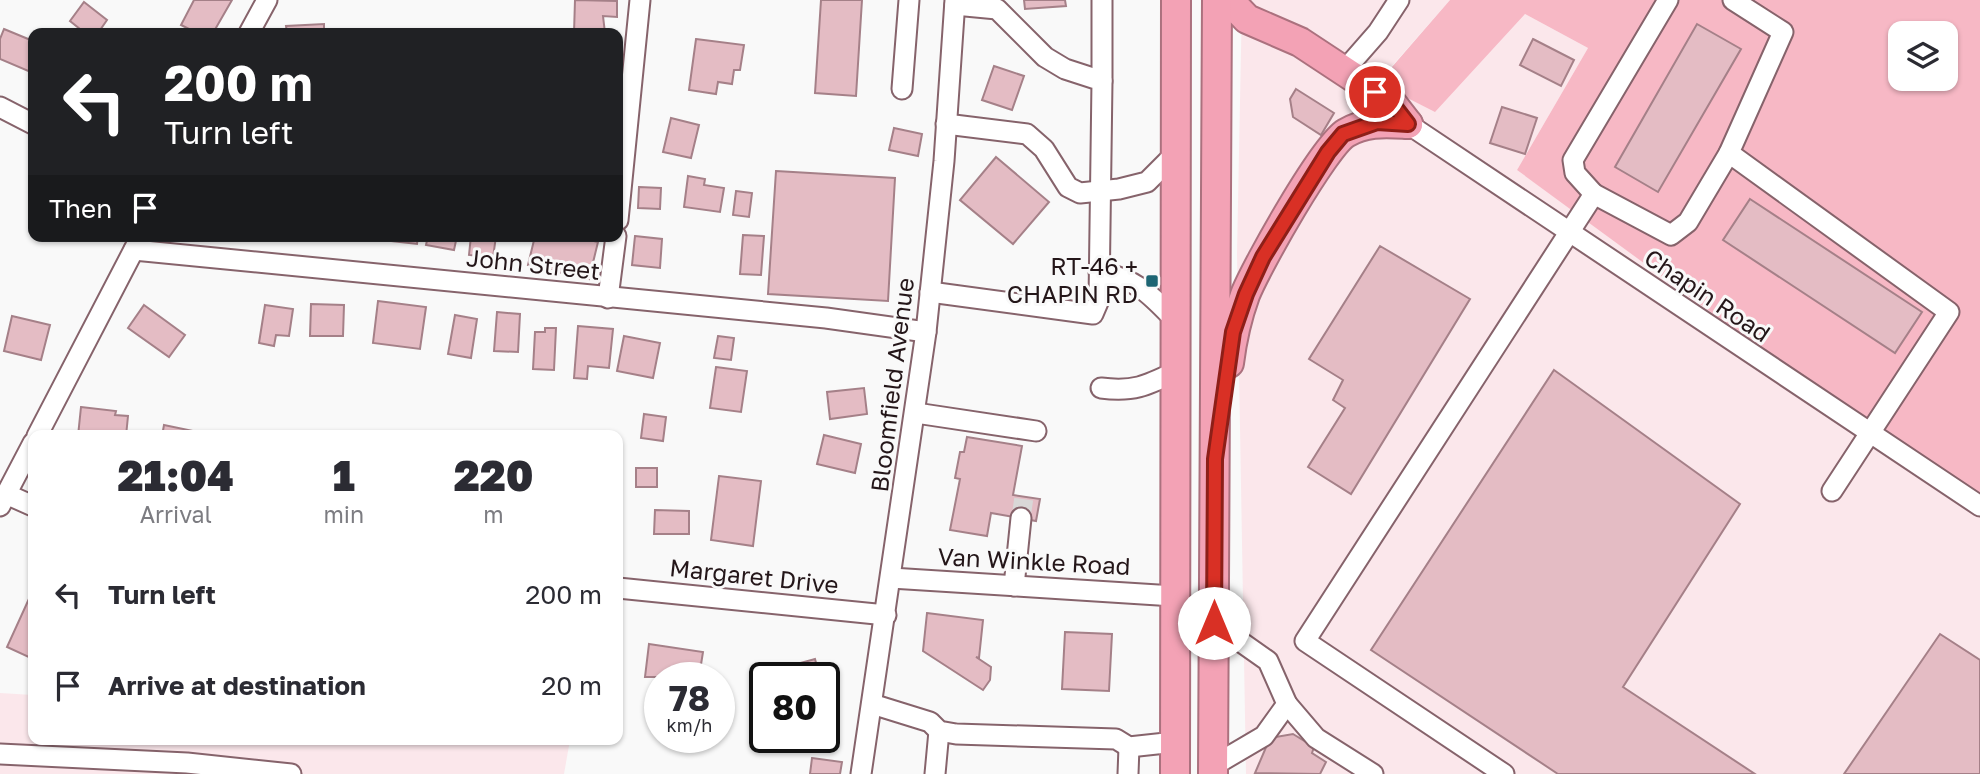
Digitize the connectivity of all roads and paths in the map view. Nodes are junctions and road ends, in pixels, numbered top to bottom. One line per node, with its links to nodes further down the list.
1 (267, 0): 12 (street)
2 (640, 0): 22 (street)
3 (909, 0): 15 (street)
4 (1102, 0): 14 (street)
5 (1176, 0): 21 (highway)
6 (1217, 0): 40 (highway)
7 (1228, 0): 13 (highway)
8 (1399, 0): 13 (street)
9 (1668, 0): 24 (street)
10 (1733, 0): 20 (street)
11 (955, 3): 14 (street); 18 (street, Bloomfield Avenue)
12 (252, 28)
13 (1343, 72): 19 (highway)
14 (1102, 81): 23 (street)
15 (902, 89)
16 (0, 107): 17 (street)
17 (28, 121)
18 (946, 124): 23 (street); 29 (street, Bloomfield Avenue)
19 (1408, 124): 25 (street, Chapin Road); 40 (highway)
20 (1728, 153): 24 (street); 38 (street)
21 (1175, 154): 23 (street); 31 (highway)
22 (623, 170)
23 (1100, 190): 28 (street)
24 (1594, 194): 25 (street)
25 (1567, 231): 38 (street, Chapin Road); 68 (street)
26 (615, 242): 30 (street)
27 (138, 243): 30 (street, John Street); 36 (street)
28 (1099, 272): 29 (street); 31 (street)
29 (930, 292): 32 (street, Bloomfield Avenue)
30 (608, 298): 32 (street, John Street)
31 (1174, 319): 33 (highway)
32 (926, 332): 35 (street, Bloomfield Avenue)
33 (1175, 372): 34 (street); 49 (highway)
34 (1101, 388)
35 (916, 413): 37 (street); 46 (street, Bloomfield Avenue)
36 (40, 430)
37 (1036, 431)
38 (1868, 434): 41 (street); 44 (street, Chapin Road)
39 (28, 452): 42 (street)
40 (1215, 459): 51 (highway)
41 (1832, 491)
42 (3, 500): 43 (street)
43 (28, 505)
44 (1980, 506)
45 (1021, 519): 47 (street)
46 (891, 578): 47 (street, Van Winkle Road); 50 (street, Bloomfield Avenue)
47 (1014, 586): 49 (street, Van Winkle Road)
48 (623, 589): 50 (street, Margaret Drive)
49 (1174, 596): 55 (highway)
50 (886, 615): 52 (street, Bloomfield Avenue)
51 (1214, 623): 53 (street); 59 (highway)
52 (872, 704): 54 (street); 63 (street, Bloomfield Avenue)
53 (1287, 704): 59 (street); 67 (street)
54 (939, 731): 56 (street); 64 (street)
55 (1175, 742): 56 (street); 66 (highway)
56 (1129, 747): 65 (street)
57 (0, 754): 58 (street)
58 (112, 759): 60 (street); 61 (street)
59 (1213, 770)
60 (246, 772): 62 (street)
61 (90, 774)
62 (291, 774)
63 (861, 774)
64 (935, 774)
65 (1128, 774)
66 (1175, 774)
67 (1373, 774)
68 (1504, 774)

